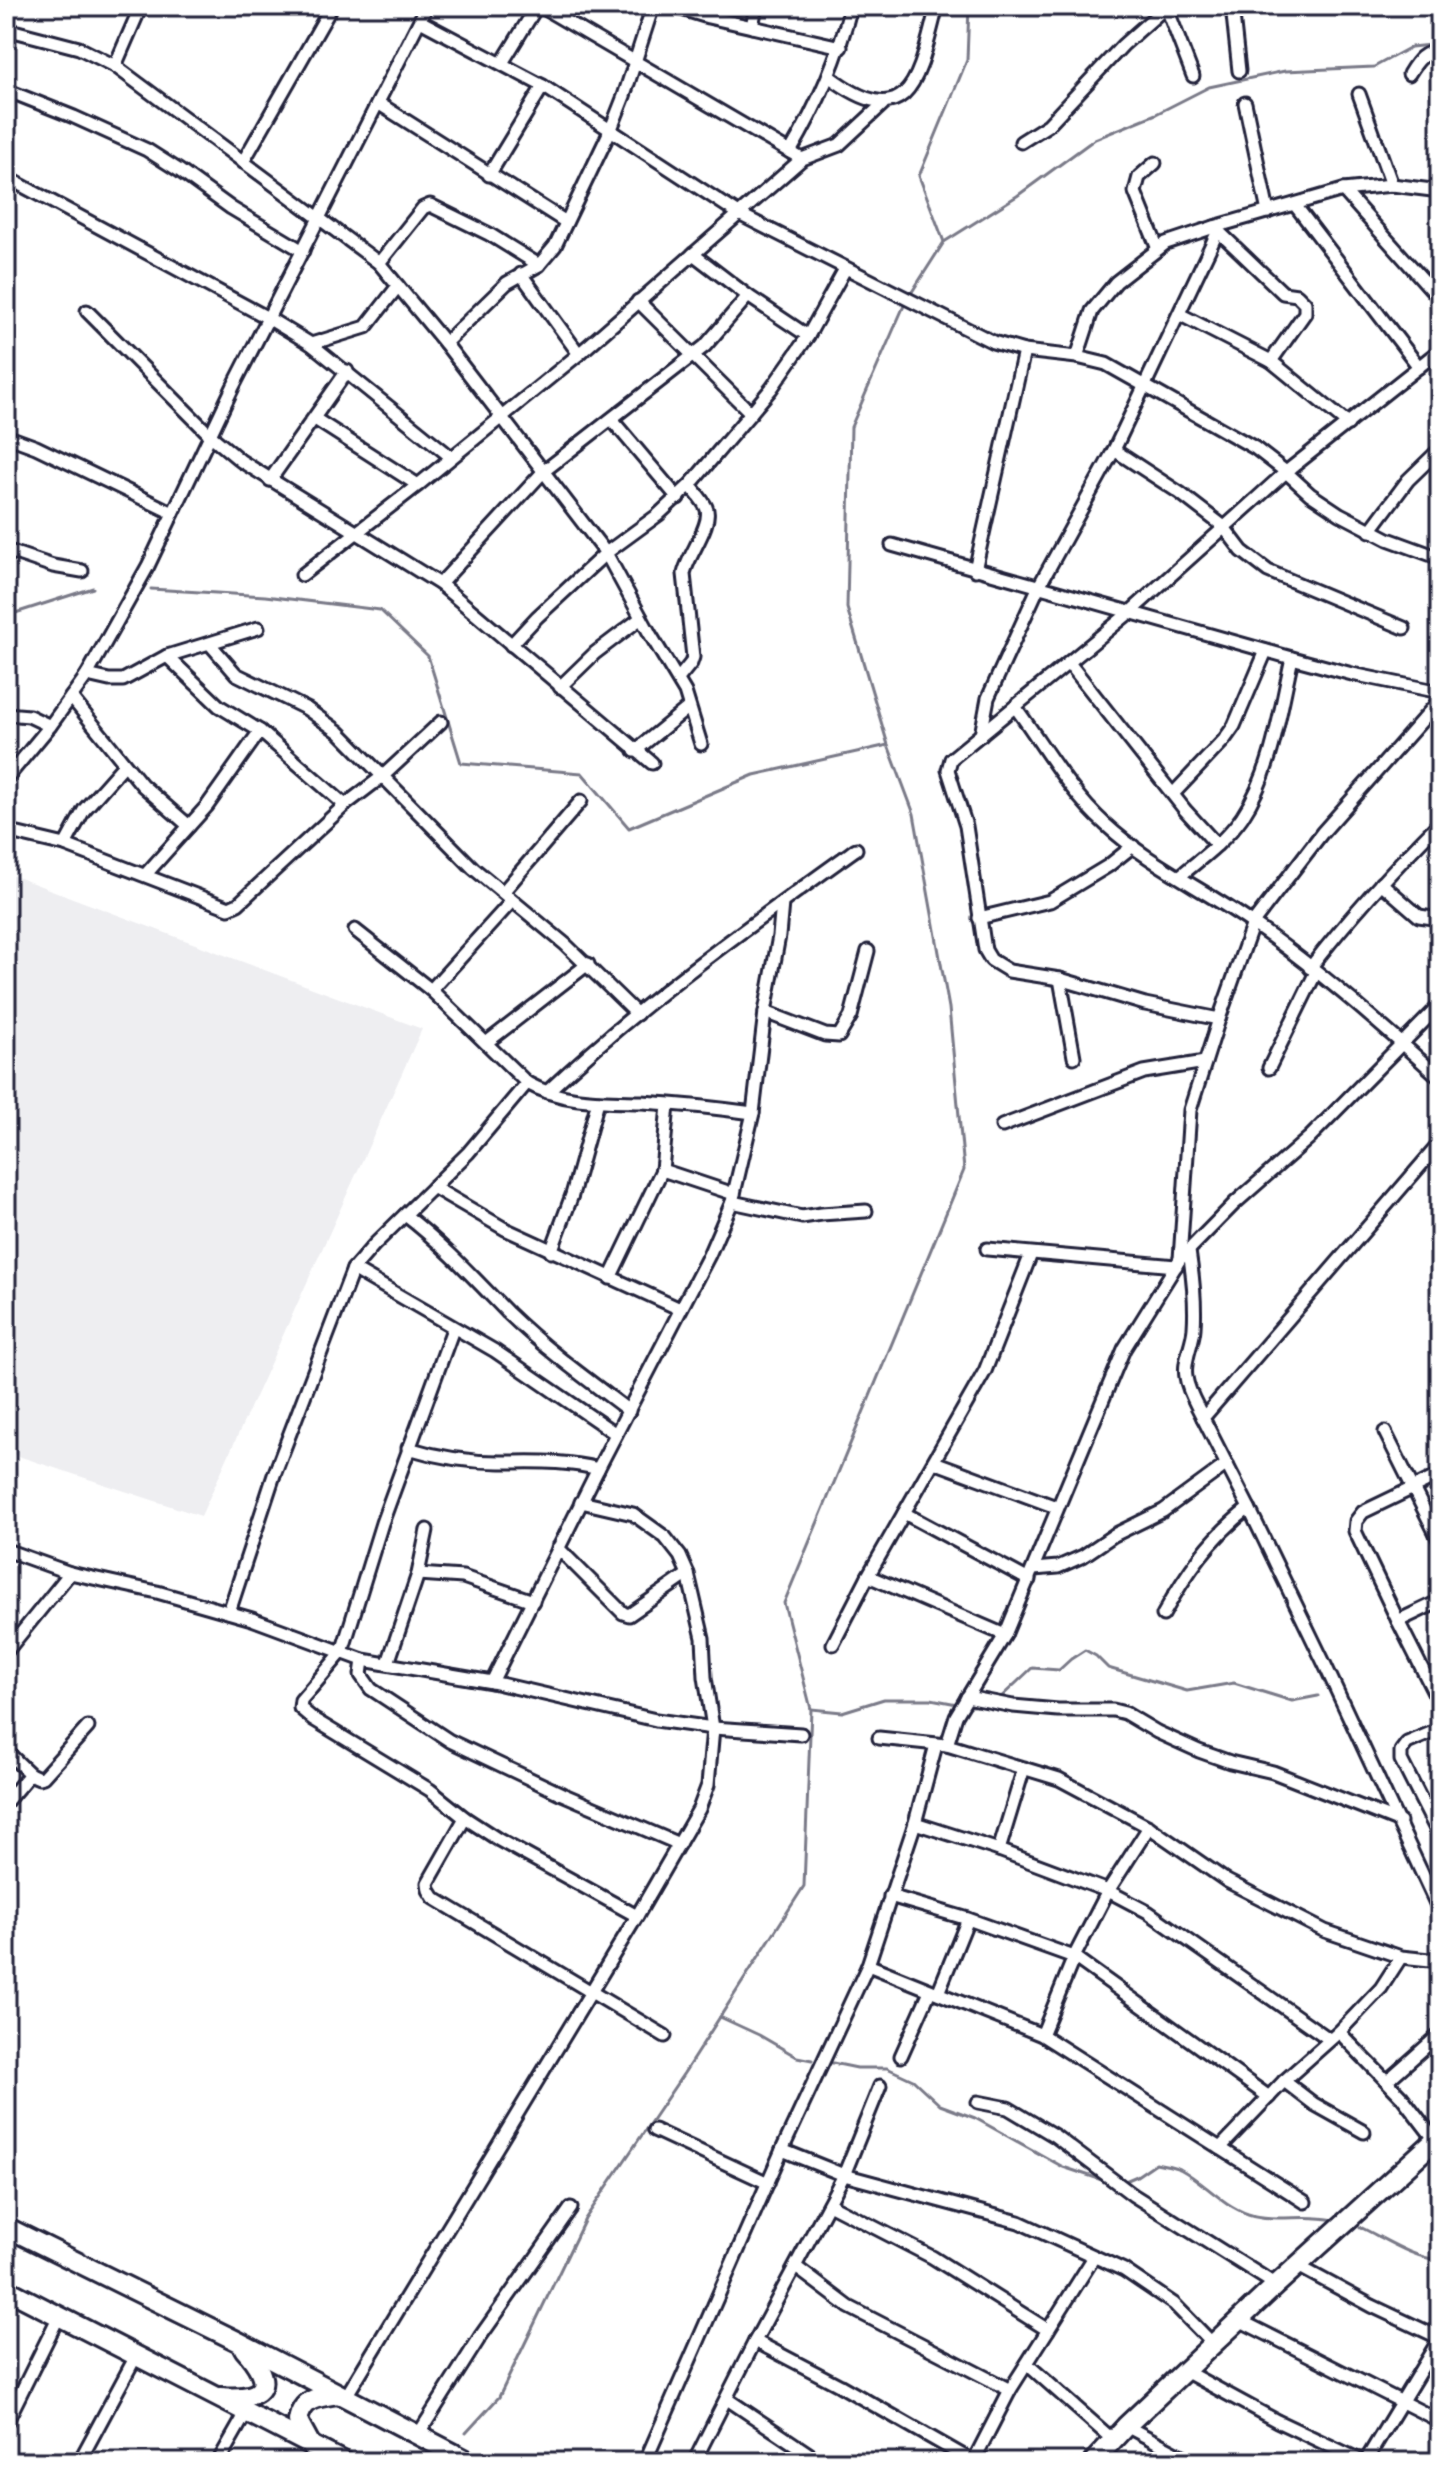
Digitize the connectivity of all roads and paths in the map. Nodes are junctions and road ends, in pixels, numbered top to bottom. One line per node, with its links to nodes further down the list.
1 (141, 6): 19 (street)
2 (332, 6): 34 (street)
3 (427, 6): 12 (street)
4 (538, 6): 17 (street); 18 (street)
5 (653, 6): 17 (street)
6 (672, 6): 13 (street)
7 (756, 6): 13 (street)
8 (851, 6): 15 (street)
9 (937, 6): 29 (street)
10 (1167, 6): 22 (street); 31 (street)
11 (1235, 6): 20 (street)
12 (420, 21): 18 (street); 27 (street)
13 (752, 27): 15 (street)
14 (6, 29): 19 (street)
15 (841, 47): 23 (street)
16 (1440, 50): 21 (street)
17 (635, 62): 30 (street); 32 (street)
18 (502, 63): 24 (street)
19 (115, 66): 34 (street)
20 (1239, 71)
21 (1409, 74)
22 (1193, 76)
23 (830, 77): 29 (street); 32 (street)
24 (543, 86): 30 (street); 36 (street)
25 (6, 90): 49 (street)
26 (1359, 94): 38 (street)
27 (378, 103): 36 (street); 45 (street)
28 (1245, 103): 43 (street)
29 (883, 104): 33 (street)
30 (611, 129): 44 (street); 46 (street)
31 (1021, 142)
32 (790, 152): 33 (street)
33 (802, 159): 44 (street)
34 (243, 162): 45 (street)
35 (1155, 163): 48 (street)
36 (489, 175): 46 (street)
37 (6, 177): 61 (street)
38 (1392, 185): 39 (street); 40 (street)
39 (1343, 190): 42 (street); 57 (street)
40 (1436, 190): 41 (street)
41 (1440, 202)
42 (1295, 205): 43 (street); 71 (street)
43 (1268, 212): 47 (street)
44 (739, 214): 50 (street); 53 (street)
45 (319, 219): 49 (street); 51 (street)
46 (566, 222): 52 (street)
47 (1216, 229): 48 (street); 60 (street); 70 (street)
48 (1158, 249): 69 (street)
49 (303, 251): 61 (street)
50 (693, 254): 56 (street); 58 (street)
51 (379, 263): 52 (street); 55 (street)
52 (539, 265): 54 (street)
53 (845, 269): 62 (street); 66 (street)
54 (521, 274): 63 (street); 67 (street)
55 (398, 286): 63 (street); 64 (street)
56 (748, 296): 62 (street); 68 (street)
57 (1440, 299)
58 (638, 301): 67 (street); 68 (street)
59 (87, 311): 80 (street)
60 (1179, 314): 70 (street); 73 (street)
61 (268, 318): 64 (street); 80 (street)
62 (808, 336): 74 (street)
63 (445, 343): 75 (street)
64 (311, 344): 72 (street)
65 (1440, 350): 71 (street)
66 (1024, 351): 69 (street); 98 (street)
67 (579, 354): 75 (street)
68 (693, 355): 74 (street); 77 (street)
69 (1077, 357): 73 (street)
70 (1271, 361): 78 (street)
71 (1419, 367): 78 (street)
72 (347, 371): 76 (street); 83 (street)
73 (1146, 386): 82 (street); 85 (street)
74 (751, 413): 88 (street)
75 (501, 417): 83 (street); 84 (street)
76 (315, 419): 86 (street); 87 (street)
77 (612, 420): 84 (street); 89 (street)
78 (1348, 424): 85 (street)
79 (6, 436): 90 (street)
80 (211, 436): 86 (street); 90 (street)
81 (1440, 449): 92 (street)
82 (1114, 450): 91 (street); 102 (street)
83 (451, 457): 87 (street)
84 (544, 471): 96 (street); 101 (street)
85 (1286, 472): 91 (street); 92 (street)
86 (270, 480): 93 (street)
87 (418, 485): 93 (street)
88 (690, 485): 89 (street); 114 (street)
89 (678, 498): 96 (street)
90 (173, 513): 113 (street)
91 (1223, 526): 103 (street); 106 (street)
92 (1370, 531): 97 (street)
93 (359, 532): 100 (street); 101 (street)
94 (892, 545): 98 (street)
95 (6, 550): 99 (street)
96 (606, 553): 104 (street); 108 (street)
97 (1440, 558)
98 (975, 570): 102 (street)
99 (82, 571)
100 (302, 575)
101 (440, 584): 108 (street)
102 (1039, 586): 103 (street); 125 (street)
103 (1129, 613): 109 (street); 112 (street)
104 (641, 618): 114 (street); 115 (street)
105 (258, 628): 107 (street)
106 (1404, 628)
107 (210, 644): 110 (street); 130 (street)
108 (511, 645): 115 (street)
109 (1266, 651): 111 (street); 132 (street)
110 (167, 656): 113 (street); 124 (street)
111 (1292, 658): 116 (street); 139 (street)
112 (1069, 663): 120 (street); 132 (street)
113 (87, 675): 117 (street)
114 (678, 679): 119 (street)
115 (560, 687): 127 (street)
116 (1440, 692)
117 (71, 697): 123 (street); 129 (street)
118 (1440, 700): 148 (street)
119 (689, 707): 126 (street); 127 (street)
120 (1016, 708): 125 (street); 140 (street)
121 (6, 714): 123 (street)
122 (441, 722): 130 (street)
123 (50, 726): 131 (street)
124 (260, 731): 134 (street); 136 (street)
125 (981, 735): 147 (street)
126 (701, 744)
127 (635, 751): 128 (street)
128 (652, 763)
129 (124, 765): 136 (street); 138 (street)
130 (383, 776): 134 (street); 145 (street)
131 (6, 779)
132 (1173, 794): 139 (street)
133 (581, 801): 145 (street)
134 (345, 805): 142 (street)
135 (1440, 822): 144 (street)
136 (189, 826): 142 (street)
137 (6, 831): 138 (street)
138 (65, 845): 142 (street)
139 (1217, 845): 143 (street)
140 (1133, 846): 143 (street); 147 (street)
141 (856, 849): 146 (street)
142 (146, 874)
143 (1180, 876): 148 (street)
144 (1381, 883): 149 (street); 153 (street)
145 (507, 897): 152 (street); 155 (street)
146 (782, 903): 157 (street); 158 (street)
147 (979, 918): 154 (street)
148 (1253, 923): 153 (street); 159 (street)
149 (1440, 923)
150 (355, 930): 155 (street)
151 (868, 951): 157 (street)
152 (588, 964): 158 (street); 160 (street)
153 (1313, 970): 161 (street); 164 (street)
154 (1060, 979): 159 (street); 162 (street)
155 (431, 990): 160 (street)
156 (1440, 1005): 161 (street)
157 (765, 1012): 170 (street)
158 (637, 1014): 167 (street)
159 (1219, 1019): 163 (street)
160 (486, 1043): 166 (street)
161 (1402, 1044): 165 (street); 181 (street)
162 (1074, 1057)
163 (1205, 1062): 171 (street); 181 (street)
164 (1269, 1068)
165 (1440, 1078)
166 (527, 1083): 167 (street); 174 (street)
167 (547, 1092): 168 (street)
168 (598, 1101): 169 (street); 179 (street)
169 (668, 1105): 170 (street); 173 (street)
170 (753, 1113): 175 (street)
171 (1002, 1126)
172 (1440, 1143): 187 (street)
173 (662, 1170): 175 (street); 183 (street)
174 (433, 1187): 177 (street); 179 (street)
175 (733, 1198): 176 (street); 184 (street)
176 (866, 1211)
177 (405, 1215): 182 (street); 186 (street)
178 (987, 1249): 180 (street)
179 (551, 1252): 183 (street)
180 (1031, 1254): 181 (street); 191 (street)
181 (1181, 1259): 187 (street); 197 (street)
182 (353, 1269): 185 (street); 211 (street)
183 (610, 1278): 184 (street)
184 (680, 1309): 186 (street)
185 (453, 1329): 189 (street); 190 (street)
186 (629, 1411): 189 (street)
187 (1203, 1418): 192 (street)
188 (1385, 1432): 195 (street)
189 (616, 1434): 193 (street)
190 (408, 1448): 193 (street); 217 (street)
191 (934, 1462): 197 (street); 199 (street)
192 (1227, 1464): 198 (street); 207 (street)
193 (598, 1469): 196 (street)
194 (1440, 1475): 195 (street)
195 (1413, 1488): 201 (street); 213 (street)
196 (581, 1502): 202 (street); 206 (street)
197 (1056, 1507): 207 (street)
198 (1249, 1508): 212 (street); 234 (street)
199 (904, 1513): 207 (street); 208 (street)
200 (427, 1530): 205 (street)
201 (1440, 1542)
202 (558, 1548): 206 (street); 209 (street)
203 (6, 1550): 204 (street)
204 (70, 1573): 211 (street); 216 (street)
205 (418, 1574): 209 (street); 219 (street)
206 (688, 1574): 224 (street)
207 (1032, 1574): 214 (street)
208 (868, 1576): 214 (street); 215 (street)
209 (533, 1601): 220 (street)
210 (1440, 1601): 213 (street)
211 (229, 1612): 217 (street)
212 (1163, 1615)
213 (1398, 1621): 222 (street)
214 (1005, 1635): 221 (street)
215 (833, 1644)
216 (6, 1652)
217 (342, 1652): 218 (street); 233 (street)
218 (363, 1660): 219 (street); 238 (street)
219 (388, 1663): 220 (street)
220 (492, 1682): 224 (street)
221 (967, 1697): 228 (street); 234 (street)
222 (1440, 1704)
223 (88, 1727): 231 (street)
224 (713, 1728): 226 (street); 238 (street)
225 (1440, 1729): 237 (street)
226 (801, 1734)
227 (879, 1738): 228 (street)
228 (942, 1745): 230 (street); 235 (street)
229 (6, 1751): 231 (street)
230 (1024, 1768): 236 (street); 239 (street)
231 (30, 1774): 232 (street)
232 (6, 1802)
233 (465, 1818): 243 (street); 249 (street)
234 (1400, 1822): 242 (street)
235 (915, 1823): 239 (street); 241 (street)
236 (1149, 1827): 240 (street); 246 (street)
237 (1440, 1837)
238 (679, 1844): 243 (street)
239 (999, 1850): 240 (street)
240 (1108, 1891): 245 (street); 254 (street)
241 (890, 1896): 244 (street); 248 (street)
242 (1440, 1912)
243 (637, 1916): 249 (street)
244 (968, 1919): 245 (street); 250 (street)
245 (1074, 1957): 252 (street); 259 (street)
246 (1401, 1957): 247 (street); 254 (street)
247 (1440, 1961)
248 (868, 1965): 250 (street); 265 (street)
249 (591, 1992): 253 (street); 289 (street)
250 (934, 1992): 252 (street); 255 (street)
251 (1440, 2034): 257 (street)
252 (1042, 2035): 264 (street)
253 (665, 2036)
254 (1334, 2036): 256 (street); 257 (street)
255 (901, 2056)
256 (1284, 2081): 259 (street); 262 (street)
257 (1387, 2081): 263 (street)
258 (880, 2086): 266 (street)
259 (1269, 2097): 264 (street)
260 (978, 2102): 275 (street)
261 (654, 2130): 267 (street)
262 (1364, 2132)
263 (1438, 2138): 273 (highway)
264 (1220, 2148): 268 (street)
265 (782, 2150): 266 (street); 267 (street)
266 (844, 2175): 269 (street); 272 (street)
267 (768, 2183): 303 (street)
268 (1305, 2202)
269 (829, 2204): 274 (street); 279 (street)
270 (571, 2208): 296 (street)
271 (6, 2227): 281 (highway)
272 (1094, 2257): 279 (street); 283 (street)
273 (1298, 2266): 275 (highway); 280 (street)
274 (796, 2267): 282 (street); 287 (street)
275 (1276, 2285): 278 (highway)
276 (6, 2289): 277 (highway)
277 (59, 2316): 284 (highway); 294 (street)
278 (1239, 2320): 283 (highway); 291 (street)
279 (1048, 2330): 285 (street)
280 (1440, 2338): 291 (street)
281 (237, 2341): 288 (highway); 289 (highway)
282 (755, 2341): 290 (street); 306 (street)
283 (1214, 2345): 286 (highway)
284 (136, 2356): 288 (highway); 299 (street)
285 (1027, 2364): 287 (street); 297 (street)
286 (1185, 2371): 295 (highway); 309 (street)
287 (1010, 2390): 306 (street)
288 (214, 2396): 292 (highway)
289 (342, 2396): 296 (highway); 298 (highway)
290 (727, 2399): 304 (street); 305 (street)
291 (1400, 2401): 293 (street); 309 (street)
292 (246, 2413): 298 (highway); 300 (street)
293 (1440, 2421)
294 (6, 2423)
295 (1126, 2426): 297 (highway); 308 (street)
296 (418, 2435): 302 (highway)
297 (1113, 2440): 307 (highway)
298 (312, 2447): 301 (highway)
299 (79, 2462)
300 (218, 2462)
301 (344, 2462)
302 (470, 2462)
303 (645, 2462)
304 (694, 2462)
305 (821, 2462)
306 (974, 2462)
307 (1093, 2462)
308 (1194, 2462)
309 (1365, 2462)

